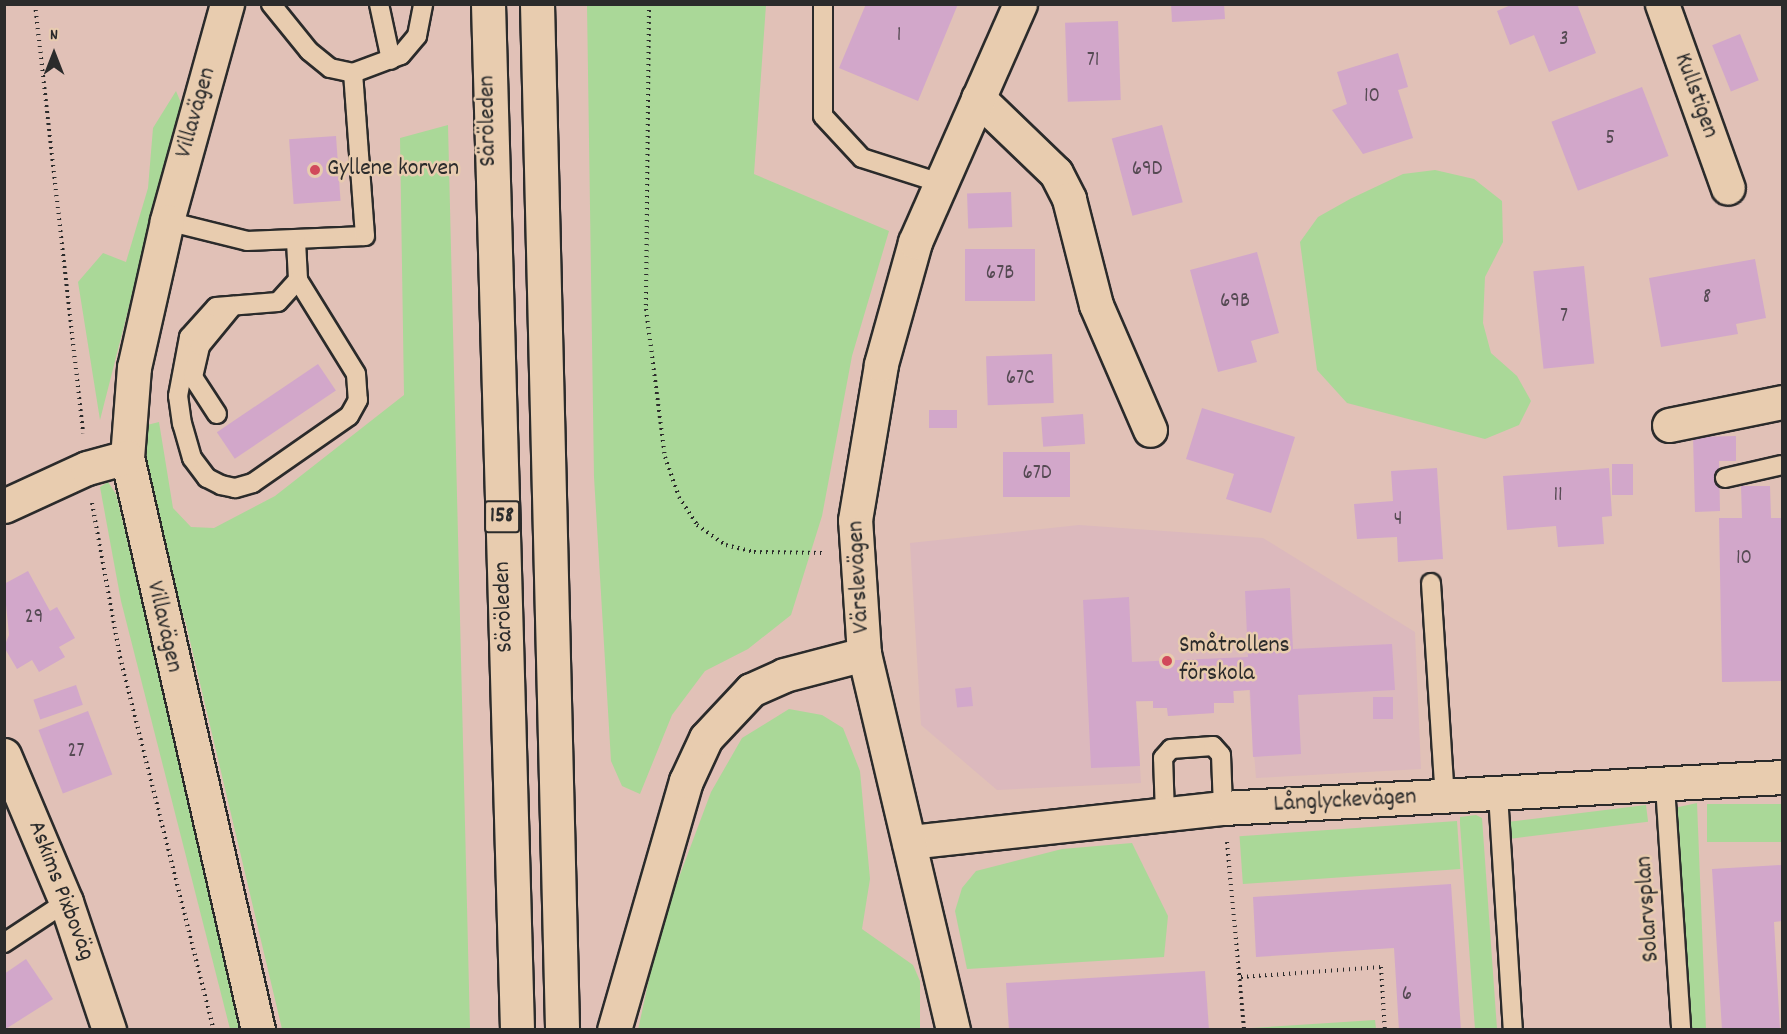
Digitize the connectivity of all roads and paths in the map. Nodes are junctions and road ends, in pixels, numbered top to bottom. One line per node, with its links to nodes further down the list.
1 (227, 4): 16 (street, Villavägen)
2 (271, 4): 12 (lane)
3 (379, 4): 11 (lane)
4 (423, 4): 11 (lane)
5 (488, 4): 44 (street, Säröleden / 158)
6 (537, 4): 45 (street, Säröleden / 158)
7 (649, 4): 28 (path)
8 (823, 4): 14 (lane)
9 (1020, 4): 13 (street, Värslevägen)
10 (1662, 4): 15 (street, Kullstigen)
11 (391, 60): 12 (lane)
12 (353, 73): 17 (lane)
13 (978, 98): 14 (street, Värslevägen); 23 (street)
14 (938, 182): 28 (street, Värslevägen)
15 (1728, 188)
16 (167, 221): 17 (lane); 24 (street, Villavägen)
17 (296, 241): 18 (lane)
18 (298, 280): 19 (lane); 19 (lane)
19 (237, 303): 21 (lane)
20 (1782, 402): 22 (street)
21 (218, 414)
22 (1669, 425)
23 (1150, 430)
24 (127, 457): 27 (street); 43 (street, Villavägen)
25 (1782, 465): 26 (lane)
26 (1725, 478)
27 (4, 506)
28 (855, 553): 30 (street, Värslevägen)
29 (1431, 583): 35 (lane)
30 (864, 654): 38 (street, Värslevägen); 46 (street)
31 (4, 755): 39 (street, Askims Pixboväg)
32 (1782, 777): 33 (street, Långlyckevägen)
33 (1665, 786): 34 (street, Långlyckevägen); 51 (lane, Solarvsplan)
34 (1498, 794): 35 (street, Långlyckevägen); 50 (lane)
35 (1445, 797): 36 (street, Långlyckevägen)
36 (1223, 808): 37 (street, Långlyckevägen); 37 (lane); 41 (path)
37 (1165, 814): 38 (street, Långlyckevägen)
38 (909, 842): 47 (street, Värslevägen)
39 (66, 902): 40 (lane); 42 (street, Askims Pixboväg)
40 (4, 943)
41 (1240, 976): 48 (path); 49 (path)
42 (109, 1029)
43 (258, 1029)
44 (517, 1029)
45 (562, 1029)
46 (614, 1029)
47 (953, 1029)
48 (1244, 1029)
49 (1385, 1029)
50 (1513, 1029)
51 (1681, 1029)

